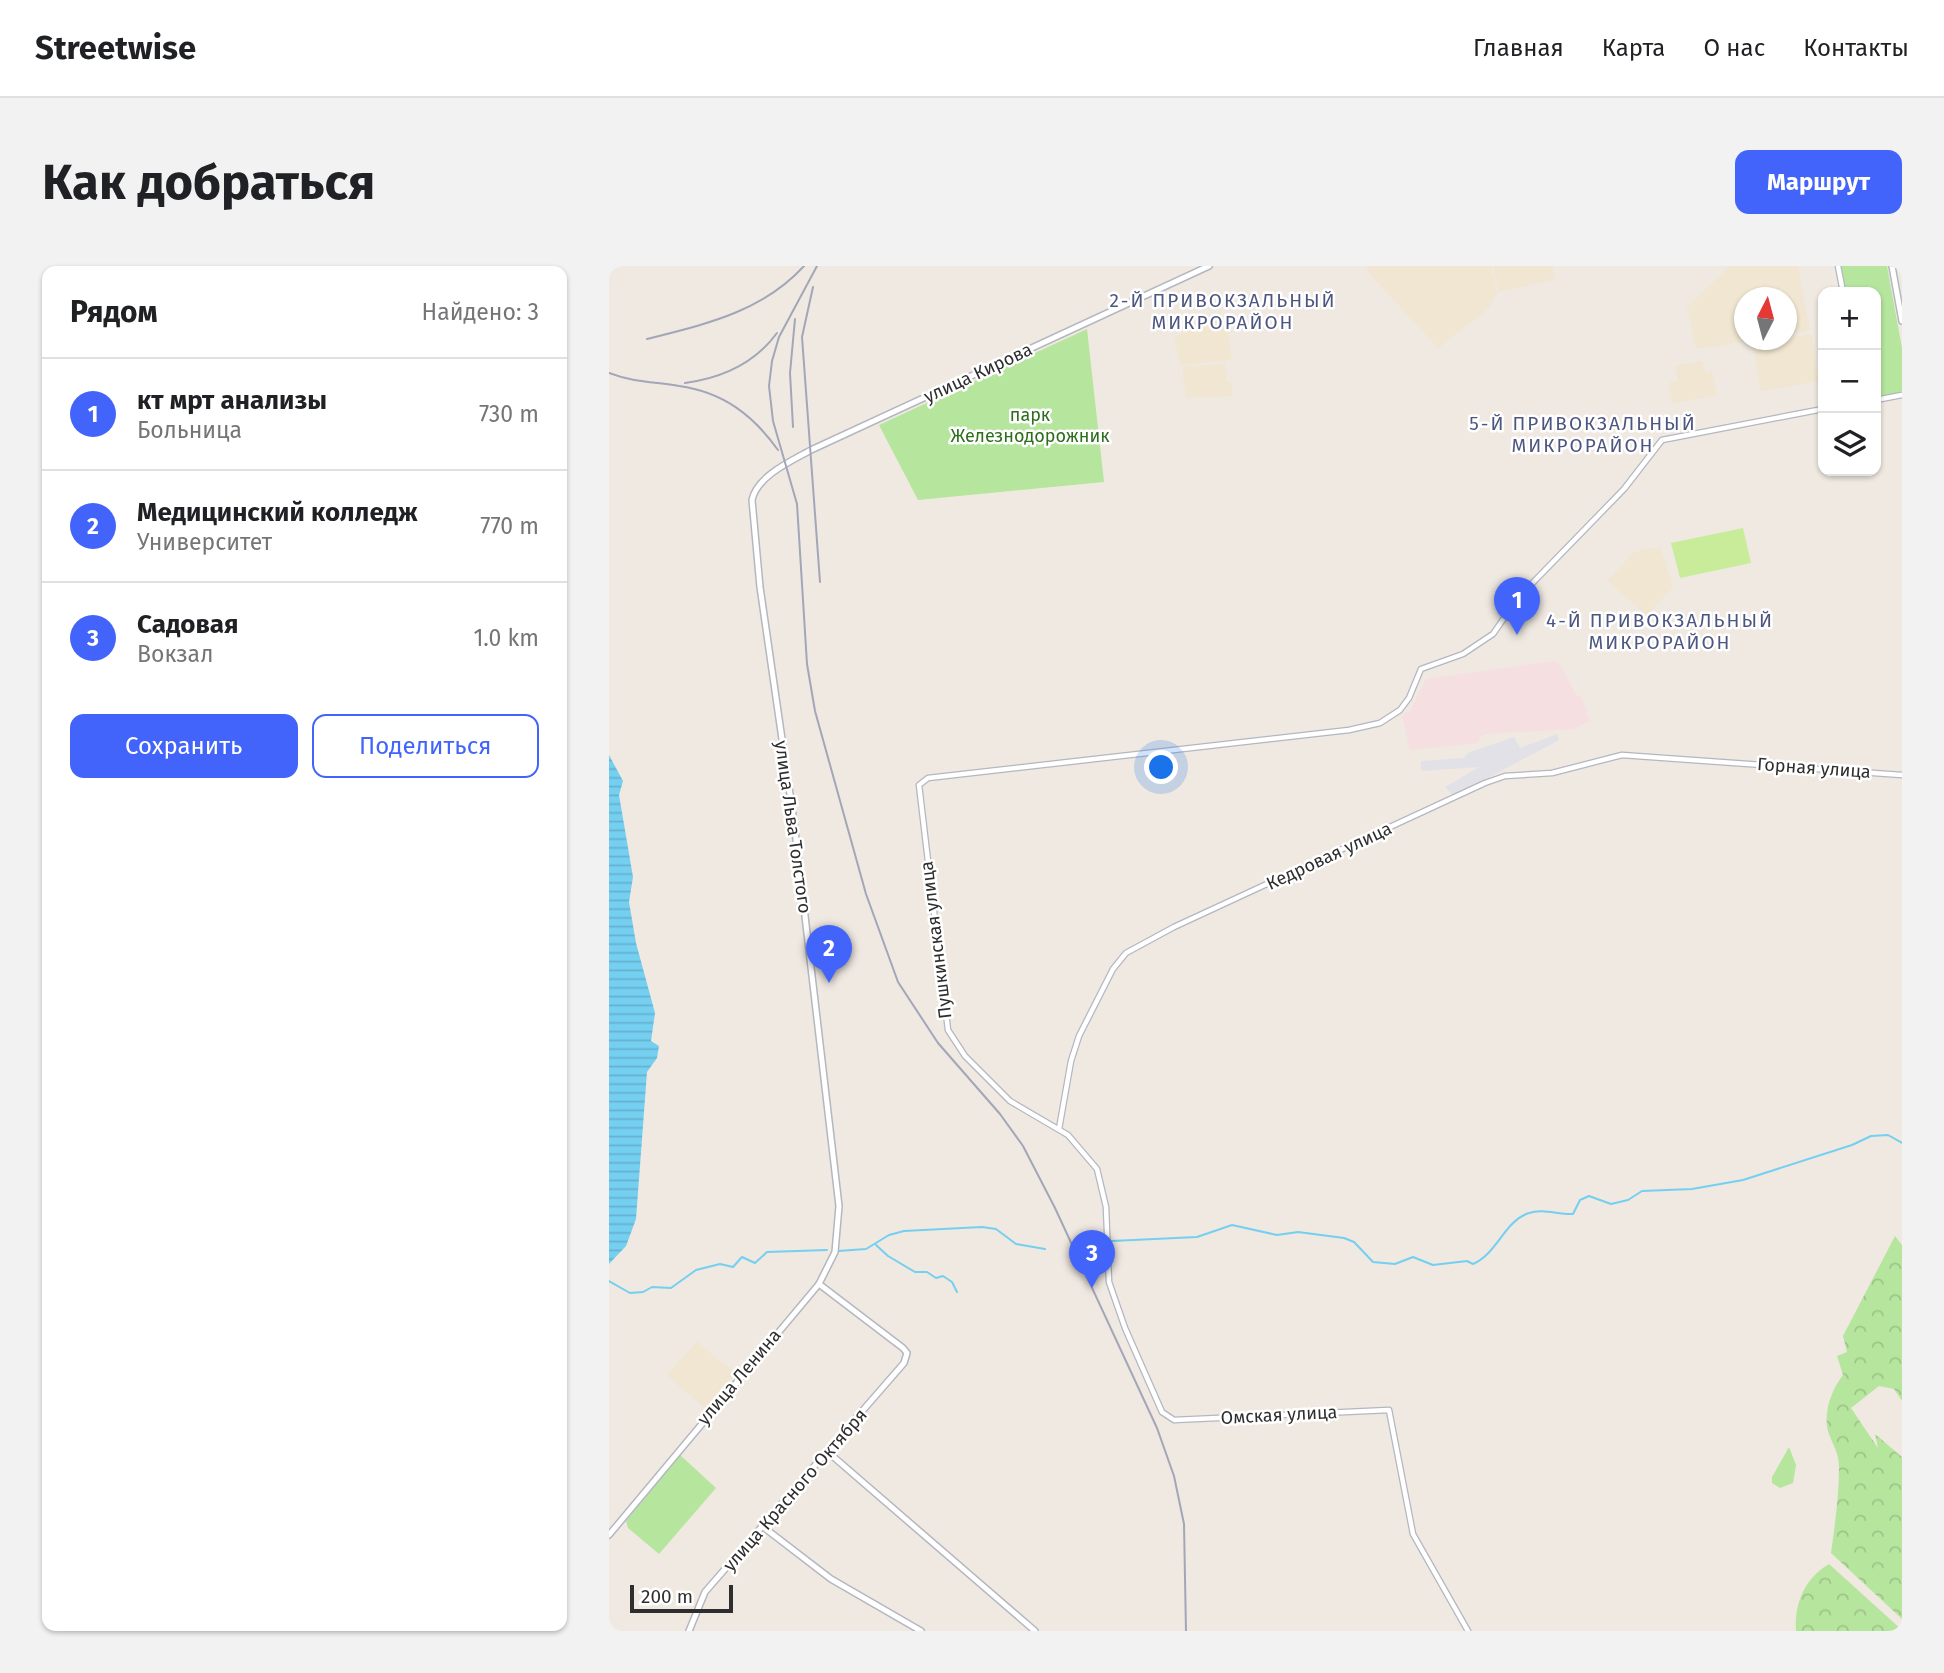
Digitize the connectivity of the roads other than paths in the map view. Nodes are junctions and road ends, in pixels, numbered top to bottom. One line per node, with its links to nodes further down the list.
1 (1209, 266): 9 (main road, улица Кирова)
2 (1838, 266): 4 (street)
3 (1892, 266): 5 (main road)
4 (1842, 287)
5 (1902, 321)
6 (1902, 395): 7 (street)
7 (1881, 399)
8 (1818, 410): 12 (street, Пушкинская улица)
9 (755, 490): 13 (main road, улица Льва Толстого)
10 (1726, 762): 11 (street, Горная улица); 12 (street, Кедровая улица)
11 (1902, 775)
12 (1059, 1129): 15 (street, Пушкинская улица)
13 (839, 1206): 14 (main road, улица Ленина)
14 (820, 1284): 16 (main road, улица Красного Октября); 18 (main road, улица Ленина)
15 (1170, 1418): 22 (street, Омская улица)
16 (829, 1453): 17 (main road, улица Красного Октября); 21 (main road)
17 (762, 1526): 19 (main road, улица Красного Октября); 20 (main road)
18 (609, 1535)
19 (689, 1631)
20 (921, 1631)
21 (1035, 1631)
22 (1468, 1631)

